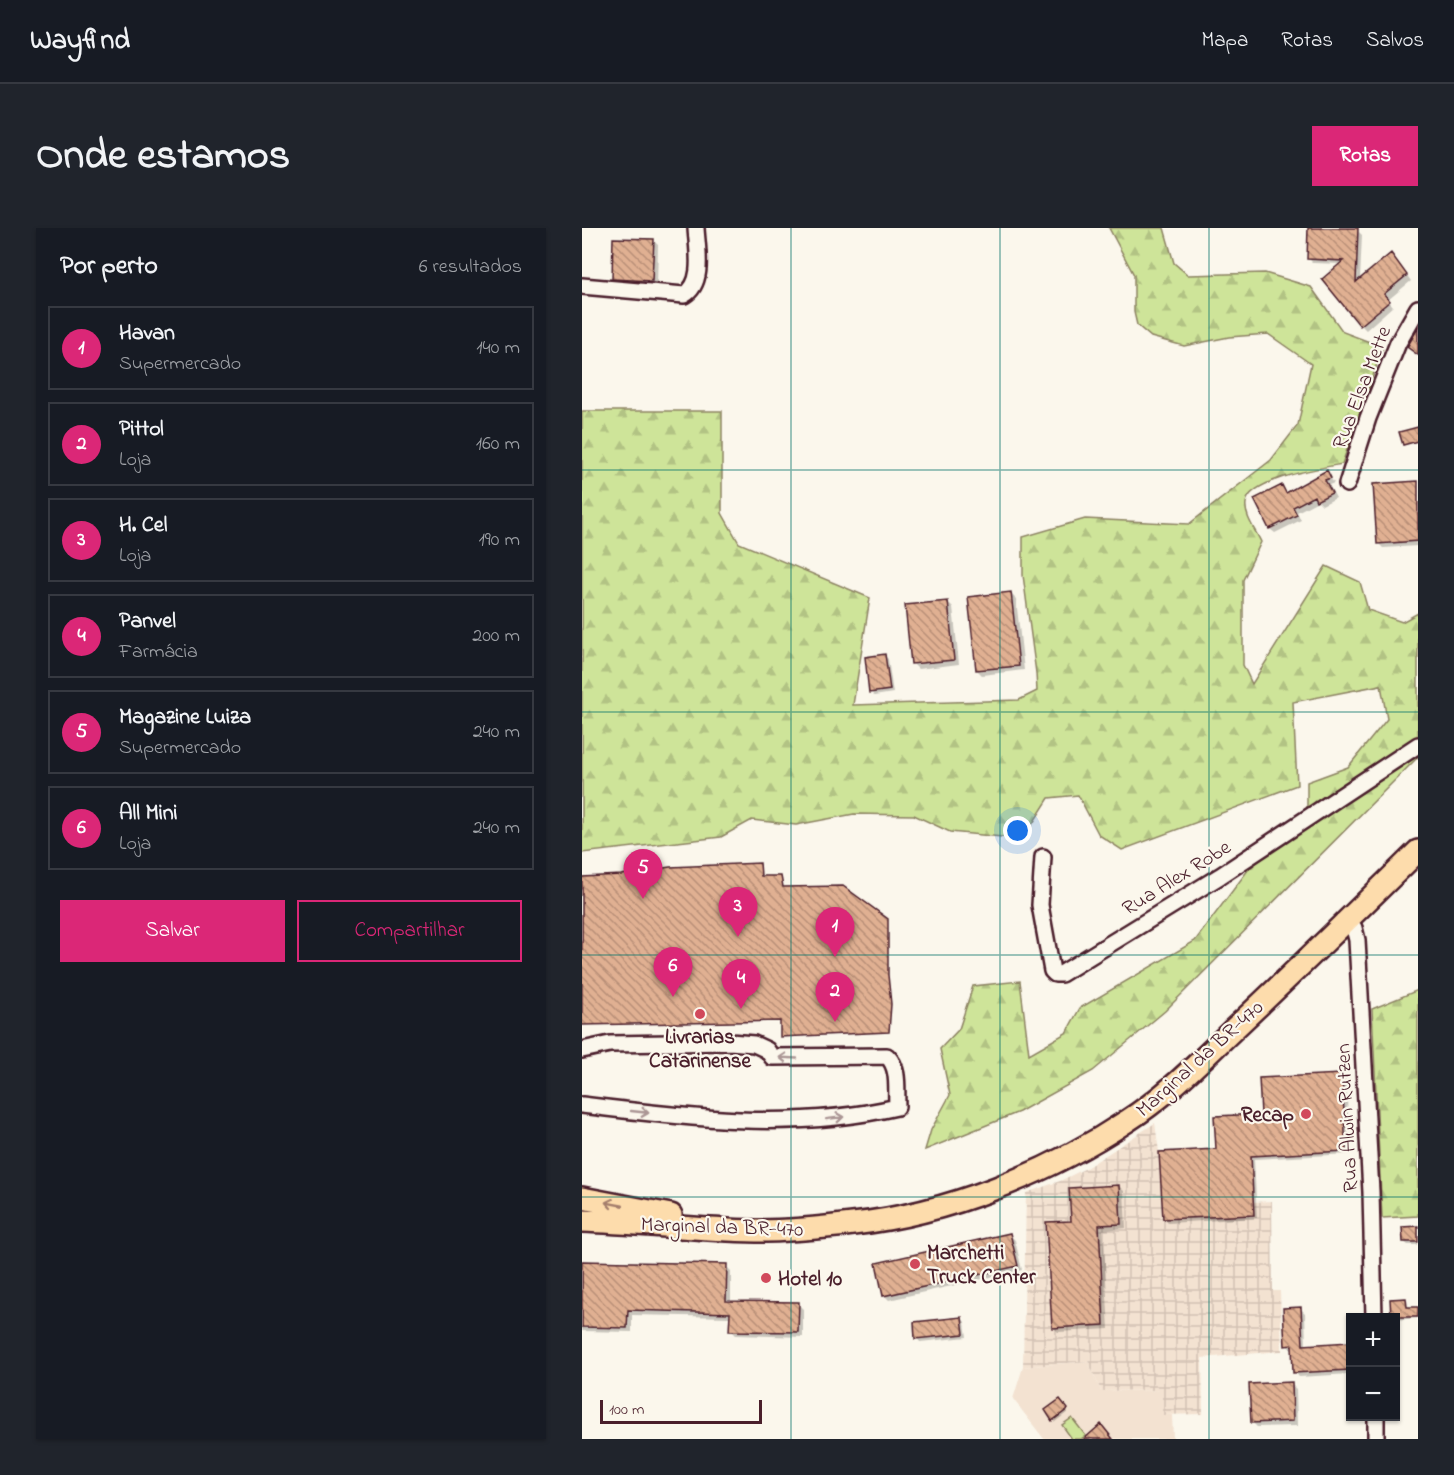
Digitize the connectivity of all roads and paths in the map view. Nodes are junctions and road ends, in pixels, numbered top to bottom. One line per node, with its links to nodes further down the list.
1 (696, 228): 2 (street)
2 (582, 286)
3 (1418, 308): 4 (street, Rua Elsa Mette)
4 (1347, 484)
5 (1418, 745): 7 (street, Rua Alex Robe)
6 (1418, 851): 8 (highway, Marginal da BR-470)
7 (1043, 857)
8 (1348, 920): 13 (highway, Marginal da BR-470); 14 (street, Rua Alwin Rutzen)
9 (582, 1050): 10 (street, one-way to 9)
10 (582, 1105)
11 (582, 1198): 13 (highway, one-way to 11)
12 (582, 1221): 13 (highway, Marginal da BR-470)
13 (754, 1231)
14 (1374, 1313)
15 (1376, 1421): 16 (street)
16 (1376, 1439)

